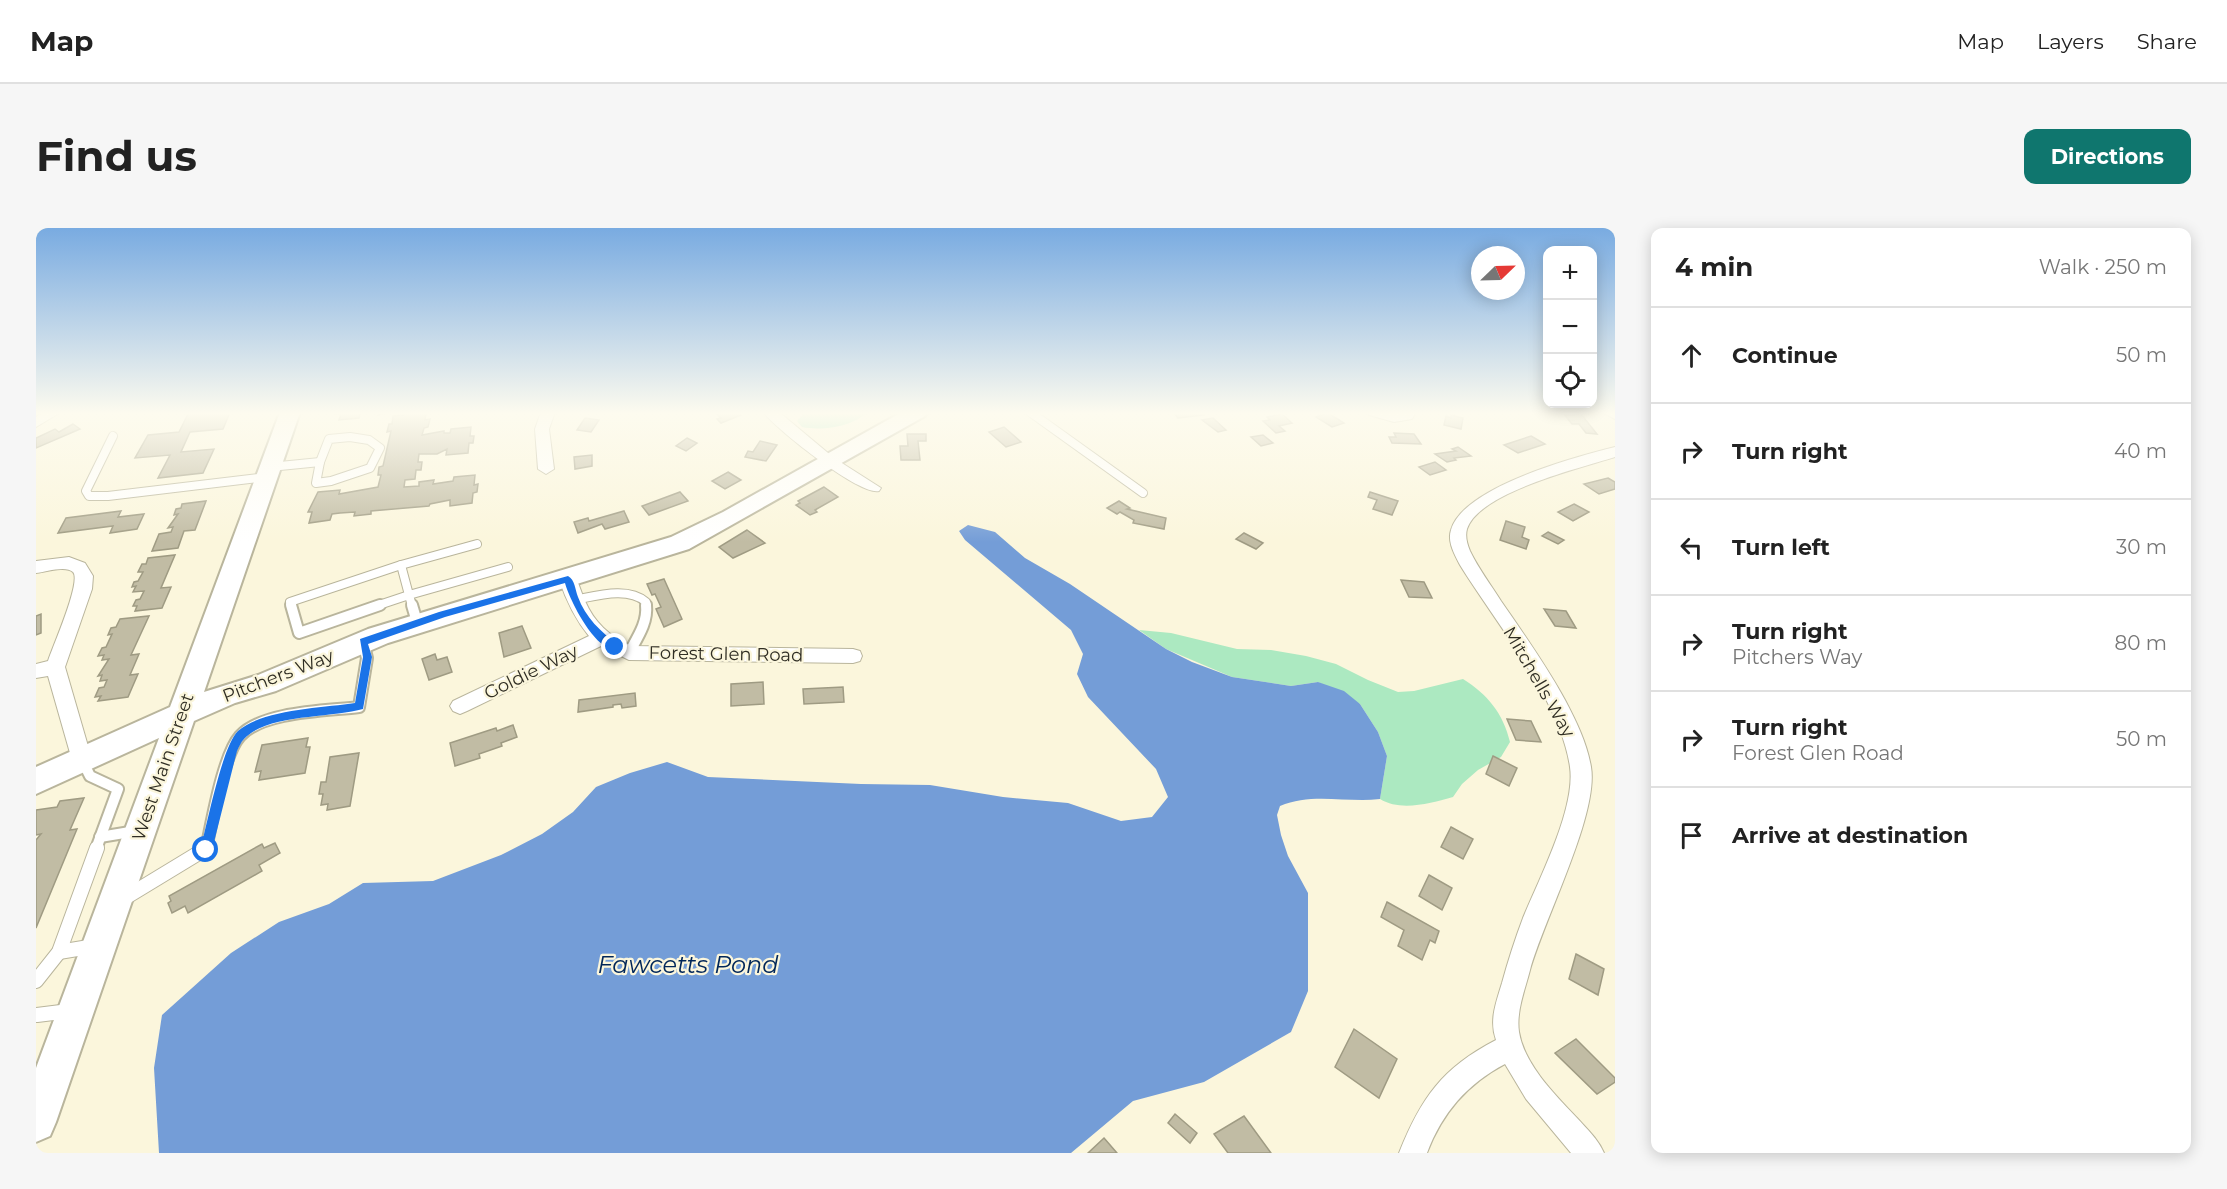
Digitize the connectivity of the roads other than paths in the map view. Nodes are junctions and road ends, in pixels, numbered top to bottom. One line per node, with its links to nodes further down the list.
1 (104, 455): 13 (lane)
2 (274, 455): 13 (main road, West Main Street)
3 (323, 455): 11 (lane)
4 (376, 455): 11 (lane)
5 (545, 455): 12 (street)
6 (822, 455): 10 (street)
7 (840, 455): 10 (main road, Pitchers Way)
8 (1090, 455): 15 (lane)
9 (1608, 455): 41 (street, Mitchells Way)
10 (829, 461): 14 (street); 20 (main road, Pitchers Way)
11 (320, 462): 13 (lane)
12 (546, 469)
13 (268, 472): 30 (main road, West Main Street)
14 (873, 488)
15 (1143, 493)
16 (477, 544): 17 (lane)
17 (401, 565): 21 (lane); 21 (lane)
18 (36, 567): 27 (street)
19 (508, 567): 21 (lane)
20 (571, 589): 22 (main road, Pitchers Way); 23 (street, Forest Glen Road); 25 (lane)
21 (409, 595): 22 (lane)
22 (417, 622): 24 (main road, Pitchers Way)
23 (602, 638): 25 (street, Forest Glen Road); 29 (street, Goldie Way)
24 (363, 642): 30 (main road, Pitchers Way); 35 (lane)
25 (629, 653): 26 (street, Forest Glen Road)
26 (853, 656)
27 (55, 667): 28 (street); 31 (street)
28 (36, 671)
29 (460, 706)
30 (182, 714): 31 (main road, Pitchers Way); 33 (main road, West Main Street)
31 (82, 760): 32 (main road, Pitchers Way); 34 (lane)
32 (36, 782)
33 (141, 830): 34 (lane); 35 (main road, West Main Street)
34 (100, 837): 37 (lane)
35 (115, 903): 36 (main road, West Main Street)
36 (100, 945): 37 (lane); 39 (main road, West Main Street)
37 (59, 952): 38 (lane)
38 (36, 981)
39 (77, 1011): 40 (lane); 42 (main road, West Main Street)
40 (36, 1015)
41 (1510, 1047): 43 (street); 44 (street, Mitchells Way)
42 (36, 1122)
43 (1413, 1153)
44 (1590, 1153)

